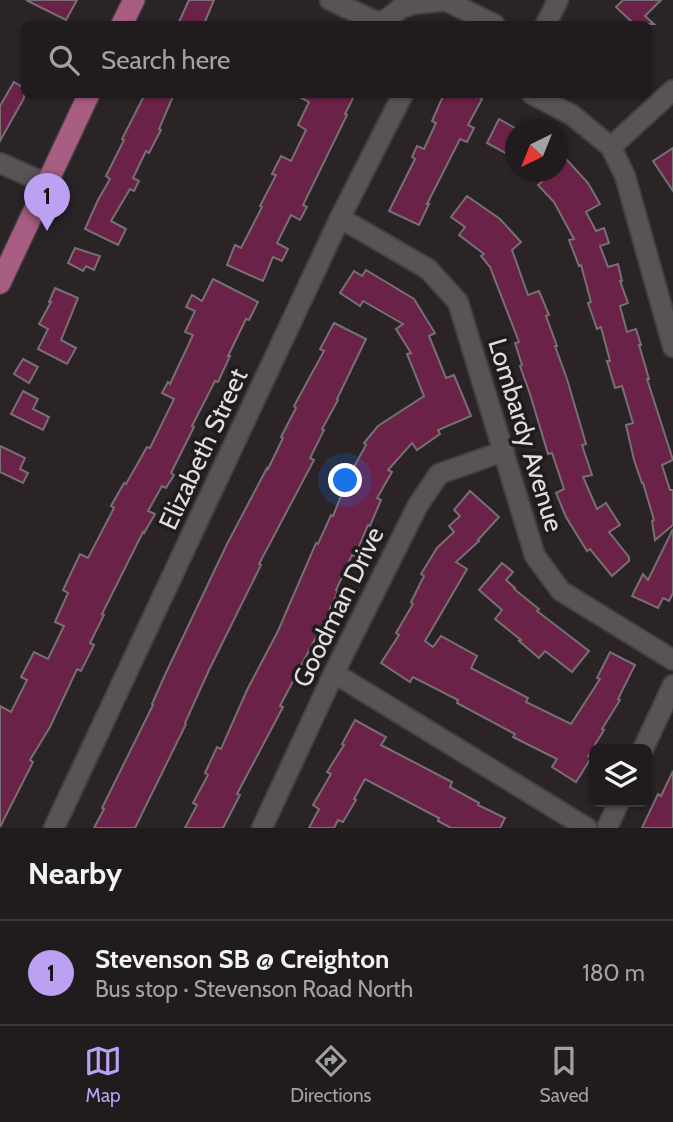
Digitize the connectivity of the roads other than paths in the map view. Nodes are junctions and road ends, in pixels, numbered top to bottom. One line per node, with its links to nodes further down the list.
1 (134, 0): 6 (main road)
2 (330, 0): 7 (street)
3 (444, 0): 5 (street); 8 (street)
4 (558, 0): 10 (street)
5 (477, 7): 9 (street)
6 (124, 21)
7 (375, 21)
8 (382, 21)
9 (491, 21)
10 (548, 21)
11 (673, 90): 15 (street)
12 (87, 98): 17 (main road)
13 (401, 98): 18 (street, Elizabeth Street)
14 (540, 98): 15 (street)
15 (611, 147): 20 (street)
16 (0, 163): 17 (street)
17 (47, 184): 19 (main road)
18 (340, 218): 21 (street, Lombardy Avenue); 27 (street, Elizabeth Street)
19 (0, 283)
20 (673, 347)
21 (503, 451): 22 (street, Lombardy Avenue); 23 (street, Goodman Drive)
22 (673, 660)
23 (334, 673): 28 (street, Goodman Drive); 29 (street)
24 (673, 685): 25 (street)
25 (645, 744)
26 (617, 807): 30 (street)
27 (54, 828)
28 (262, 828)
29 (587, 828)
30 (607, 828)

